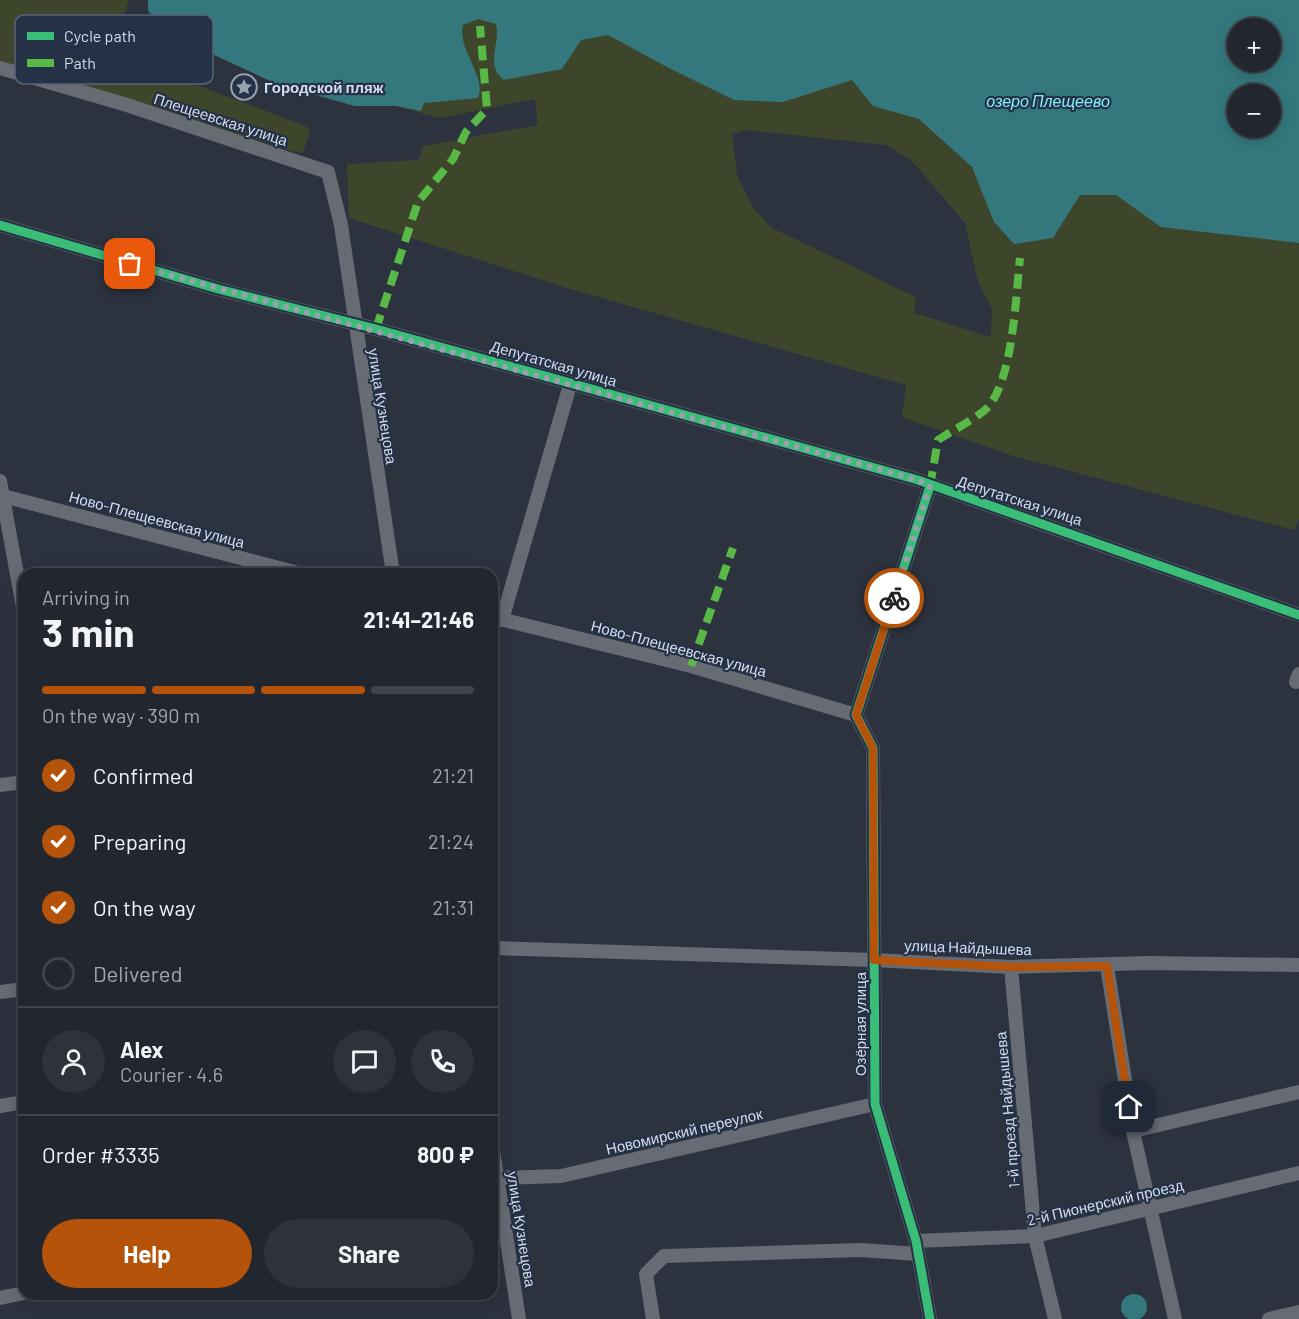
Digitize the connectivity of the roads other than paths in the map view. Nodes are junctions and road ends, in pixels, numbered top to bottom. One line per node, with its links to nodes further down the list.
1 (0, 68): 2 (street, Плещеевская улица)
2 (15, 72)
3 (55, 84): 4 (street, Плещеевская улица)
4 (328, 172): 6 (street, улица Кузнецова)
5 (0, 225): 6 (street, Депутатская улица)
6 (354, 326): 7 (street, Депутатская улица); 12 (street, улица Кузнецова)
7 (570, 385): 9 (street, Депутатская улица); 15 (street)
8 (0, 482): 10 (street)
9 (930, 486): 14 (street, Депутатская улица); 17 (street)
10 (3, 496): 11 (street, Ново-Плещеевская улица); 13 (street)
11 (279, 568)
12 (392, 568)
13 (18, 580)
14 (1299, 615)
15 (498, 616)
16 (498, 619): 17 (street, Ново-Плещеевская улица)
17 (856, 715): 21 (street, Озёрная улица)
18 (18, 783): 19 (street)
19 (0, 785)
20 (498, 948): 21 (street, улица Найдышева)
21 (874, 960): 24 (street, улица Найдышева); 29 (street, Озёрная улица)
22 (1299, 965): 23 (street, улица Найдышева)
23 (1107, 966): 24 (street, улица Найдышева); 31 (street)
24 (1011, 967): 36 (street, 1-й проезд Найдышева)
25 (18, 989): 26 (street)
26 (0, 992)
27 (1299, 1092): 31 (street)
28 (18, 1103): 30 (street)
29 (875, 1104): 33 (street, Новомирский переулок); 37 (street, Озёрная улица)
30 (0, 1106)
31 (1133, 1131): 34 (street)
32 (1299, 1173): 34 (street, 2-й Пионерский проезд)
33 (498, 1178)
34 (1150, 1209): 36 (street, 2-й Пионерский проезд); 45 (street)
35 (498, 1212): 41 (street, улица Кузнецова)
36 (1035, 1236): 37 (street, 2-й Пионерский проезд); 44 (street, 1-й проезд Найдышева)
37 (917, 1248): 42 (street, 2-й Пионерский проезд); 43 (street, Озёрная улица)
38 (18, 1294): 39 (street)
39 (0, 1298)
40 (1299, 1312): 46 (street)
41 (519, 1319)
42 (653, 1319)
43 (930, 1319)
44 (1055, 1319)
45 (1175, 1319)
46 (1269, 1319)

